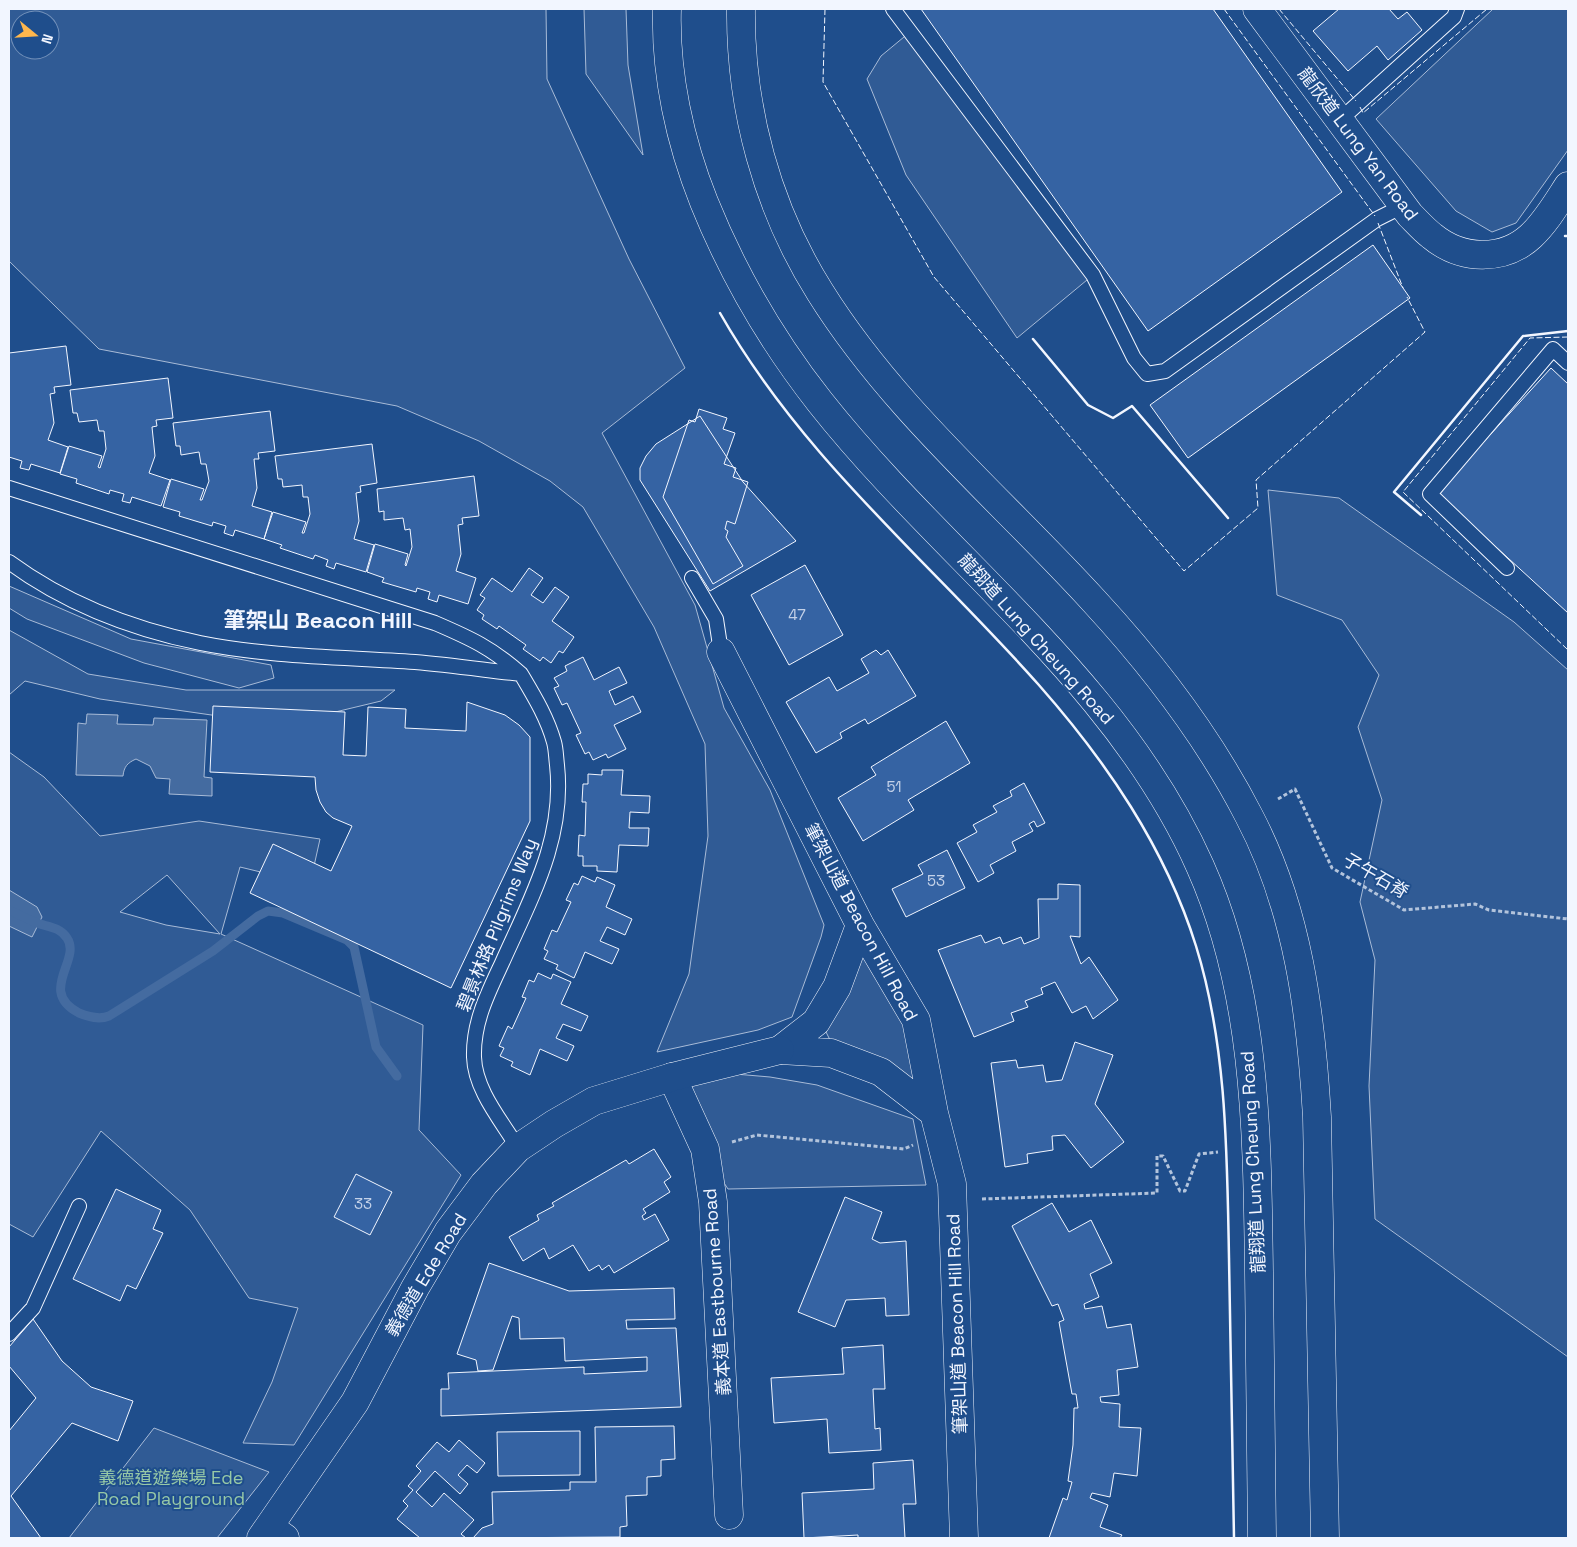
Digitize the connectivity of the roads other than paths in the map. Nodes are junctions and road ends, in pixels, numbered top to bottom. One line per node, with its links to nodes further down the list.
1 (667, 9): 26 (main road, 龍翔道 Lung Cheung Road)
2 (741, 9): 27 (main road)
3 (893, 9): 8 (lane)
4 (1257, 9): 6 (main road, 龍欣道 Lung Yan Road)
5 (1457, 9): 6 (lane)
6 (1340, 120): 8 (main road, 龍欣道 Lung Yan Road)
7 (1568, 186): 8 (main road, 龍欣道 Lung Yan Road)
8 (1403, 206)
9 (1568, 363): 12 (lane)
10 (9, 488): 15 (lane, 碧景林路 Pilgrims Way)
11 (9, 562): 15 (lane)
12 (1506, 568)
13 (692, 578): 14 (lane)
14 (721, 652): 16 (main road, 筆架山道 Beacon Hill Road)
15 (521, 674): 20 (lane, 碧景林路 Pilgrims Way)
16 (860, 925): 17 (main road); 19 (main road, 筆架山道 Beacon Hill Road)
17 (780, 1050): 18 (main road, 義德道 Ede Road); 19 (main road, 義德道 Ede Road)
18 (672, 1077): 20 (main road, 義德道 Ede Road); 23 (main road, 義本道 Eastbourne Road)
19 (934, 1113): 25 (main road, 筆架山道 Beacon Hill Road)
20 (518, 1148): 24 (main road, 義德道 Ede Road)
21 (80, 1206): 22 (lane)
22 (9, 1334)
23 (729, 1515)
24 (272, 1534)
25 (964, 1538)
26 (1262, 1538)
27 (1325, 1538)

